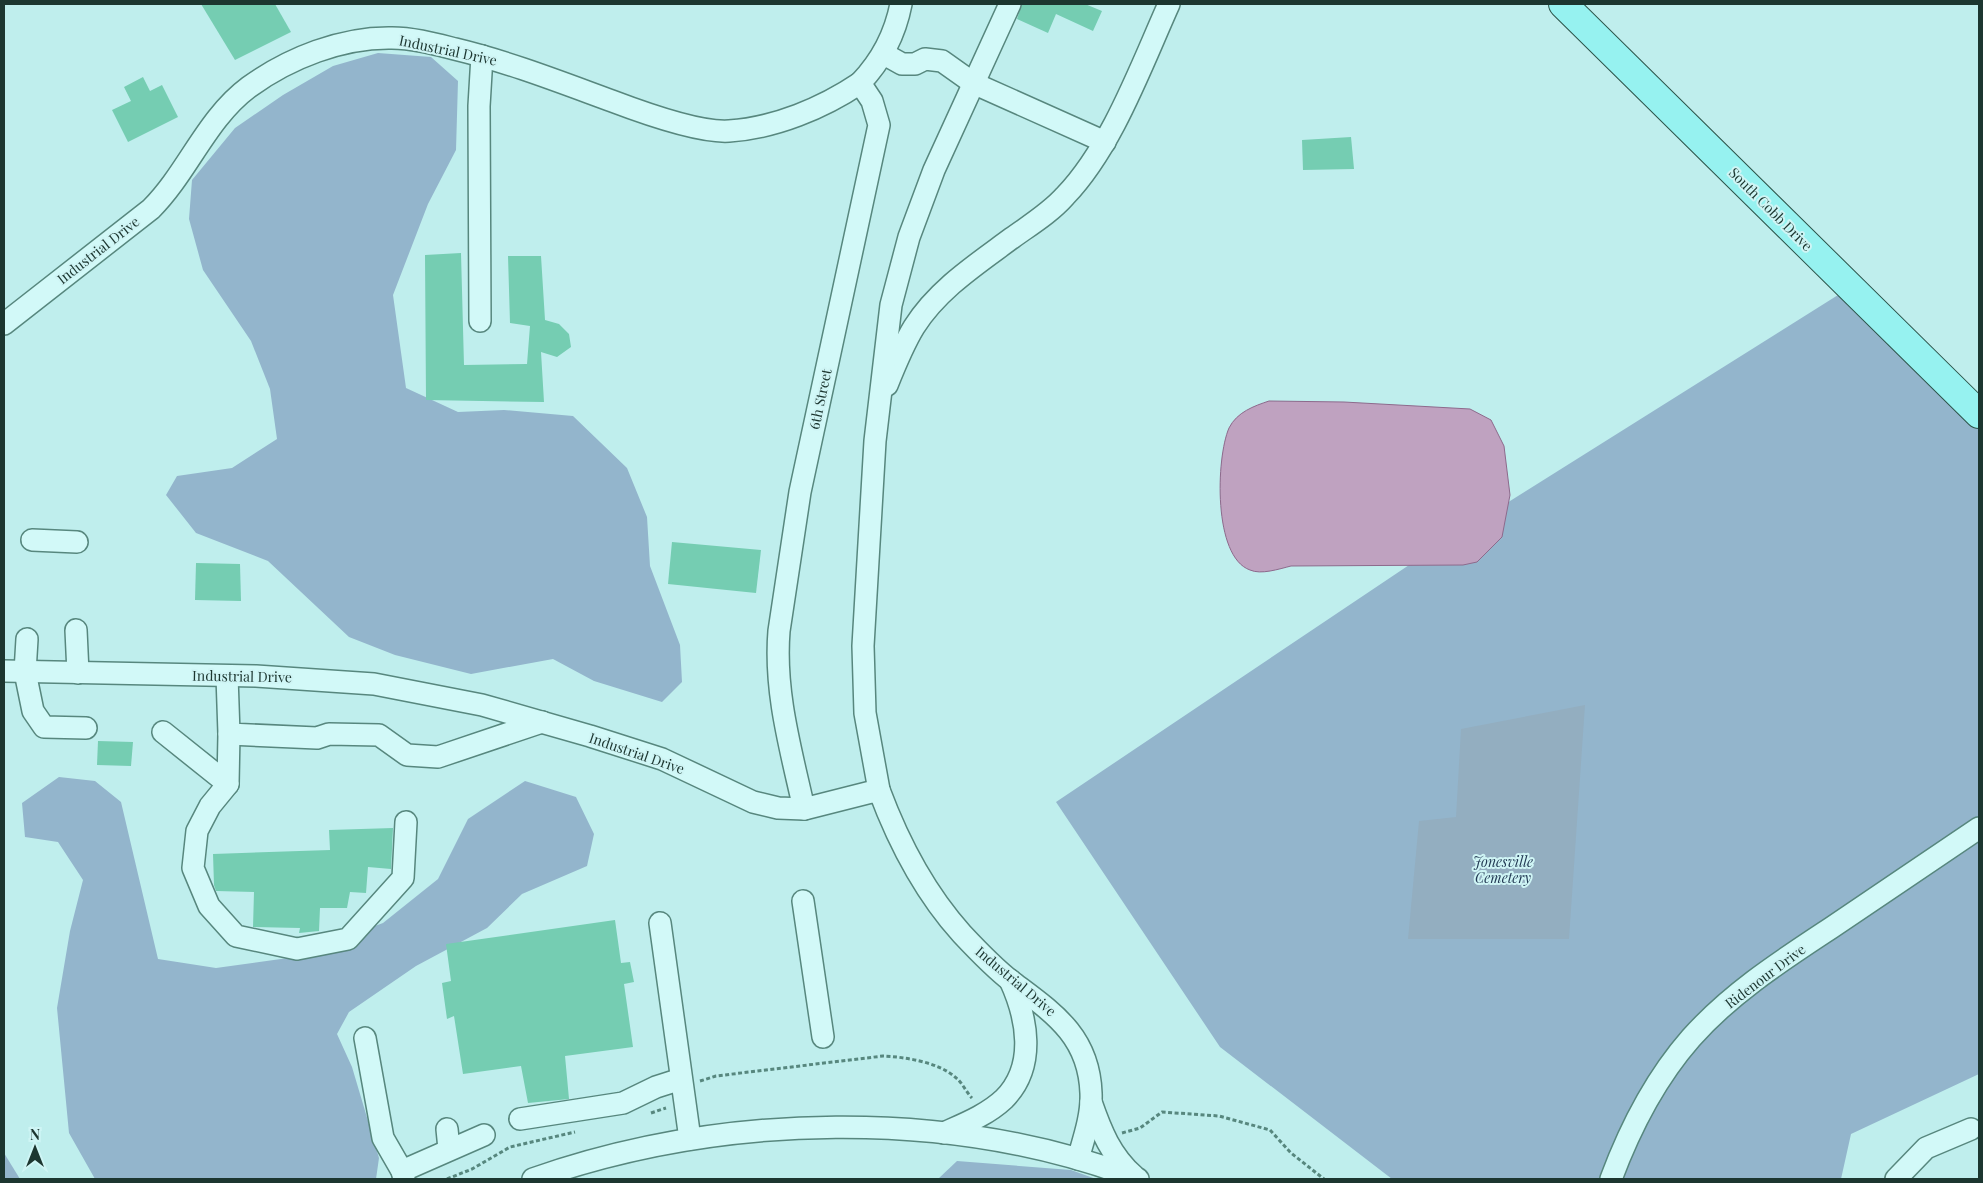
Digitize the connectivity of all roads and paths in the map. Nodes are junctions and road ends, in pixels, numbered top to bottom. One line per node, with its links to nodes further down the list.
1 (901, 4): 5 (street)
2 (1010, 4): 8 (street)
3 (1169, 4): 9 (street)
4 (1563, 4): 13 (main road, South Cobb Drive)
5 (884, 54): 7 (street); 8 (street)
6 (482, 56): 7 (street, Industrial Drive); 10 (street); 11 (street, Industrial Drive)
7 (860, 83): 28 (street, 6th Street)
8 (974, 83): 9 (street); 12 (street)
9 (1105, 142): 12 (street)
10 (480, 321)
11 (4, 324)
12 (879, 404): 27 (street)
13 (1979, 414)
14 (32, 540): 15 (street)
15 (76, 542)
16 (76, 630): 20 (street)
17 (28, 639): 19 (street)
18 (4, 671): 19 (street, Industrial Drive)
19 (26, 672): 20 (street, Industrial Drive); 23 (street)
20 (78, 673): 21 (street, Industrial Drive)
21 (227, 676): 22 (street, Industrial Drive); 25 (street)
22 (542, 722): 25 (street); 28 (street, Industrial Drive)
23 (86, 728)
24 (163, 732): 26 (street)
25 (229, 734): 26 (street)
26 (228, 784): 29 (street)
27 (879, 790): 28 (street, Industrial Drive); 33 (street, Industrial Drive)
28 (804, 809)
29 (406, 822)
30 (1979, 828): 47 (street, Ridenour Drive)
31 (803, 901): 34 (street)
32 (660, 922): 36 (street)
33 (1010, 979): 37 (street, Industrial Drive); 40 (street)
34 (824, 1037)
35 (366, 1038): 44 (street)
36 (681, 1079): 38 (street); 42 (street)
37 (1091, 1101): 43 (street, Industrial Drive); 46 (street)
38 (520, 1119)
39 (1971, 1129): 48 (street)
40 (943, 1133): 42 (street); 43 (street)
41 (484, 1135): 44 (street)
42 (690, 1139): 45 (street)
43 (1078, 1159): 46 (street)
44 (403, 1175)
45 (533, 1179)
46 (1137, 1179)
47 (1611, 1179)
48 (1896, 1179)

